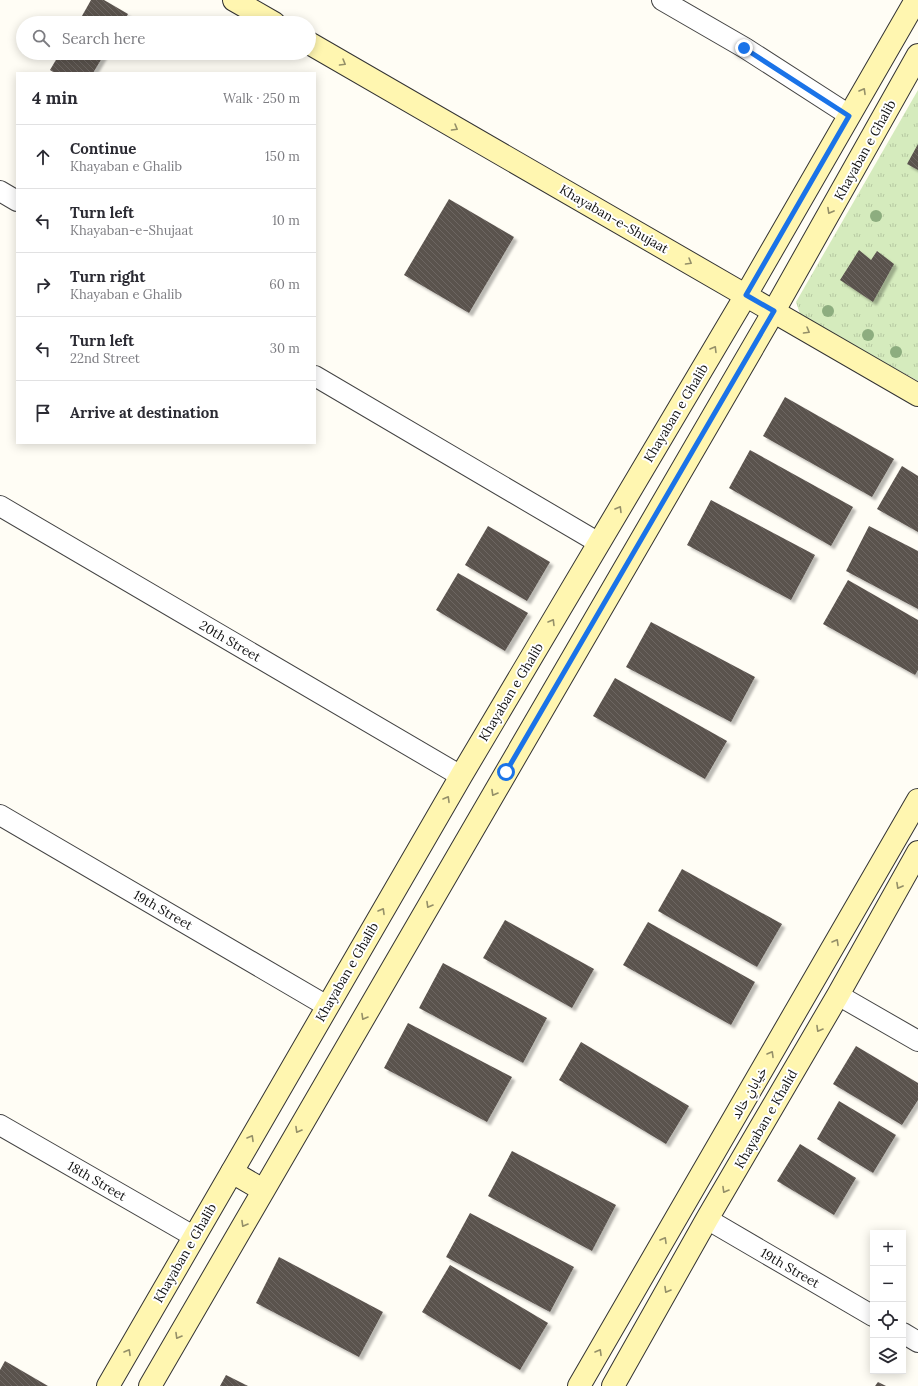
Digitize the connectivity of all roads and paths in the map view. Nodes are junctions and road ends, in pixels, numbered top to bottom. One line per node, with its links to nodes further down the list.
1 (234, 0): 4 (street)
2 (662, 0): 7 (street)
3 (913, 14): 7 (street, Khayaban e Ghalib, one-way to 3)
4 (262, 16)
5 (316, 47): 10 (street, Khayaban-e-Shujaat, one-way to 10)
6 (918, 55): 11 (street, Khayaban e Ghalib, one-way to 11)
7 (849, 116): 10 (street, Khayaban e Ghalib)
8 (0, 191): 9 (street)
9 (16, 200)
10 (746, 295): 11 (street, Khayaban-e-Shujaat); 15 (street, Khayaban e Ghalib, one-way to 10)
11 (774, 311): 13 (street, Khayaban-e-Shujaat, one-way to 13); 25 (street, Khayaban e Ghalib, one-way to 25)
12 (316, 377): 15 (street)
13 (918, 395)
14 (0, 506): 16 (street, 20th Street)
15 (599, 543): 16 (street, Khayaban e Ghalib, one-way to 15)
16 (461, 776): 21 (street, Khayaban e Ghalib, one-way to 16)
17 (918, 800): 33 (street, خیابانِ خالد, one-way to 17)
18 (0, 815): 21 (street, 19th Street)
19 (918, 852): 20 (street, Khayaban e Khalid, one-way to 20)
20 (838, 995): 22 (street); 26 (street, Khayaban e Khalid, one-way to 26)
21 (327, 1006): 24 (street, Khayaban e Ghalib, one-way to 21)
22 (918, 1041)
23 (0, 1125): 27 (street, 18th Street)
24 (232, 1172): 25 (street); 27 (street, Khayaban e Ghalib)
25 (263, 1190): 32 (street, Khayaban e Ghalib, one-way to 32)
26 (707, 1219): 28 (street, 19th Street); 34 (street, Khayaban e Khalid, one-way to 34)
27 (194, 1237): 31 (street, Khayaban e Ghalib, one-way to 27)
28 (870, 1314)
29 (906, 1336): 30 (street)
30 (918, 1342)
31 (108, 1386)
32 (150, 1386)
33 (579, 1386)
34 (613, 1386)

